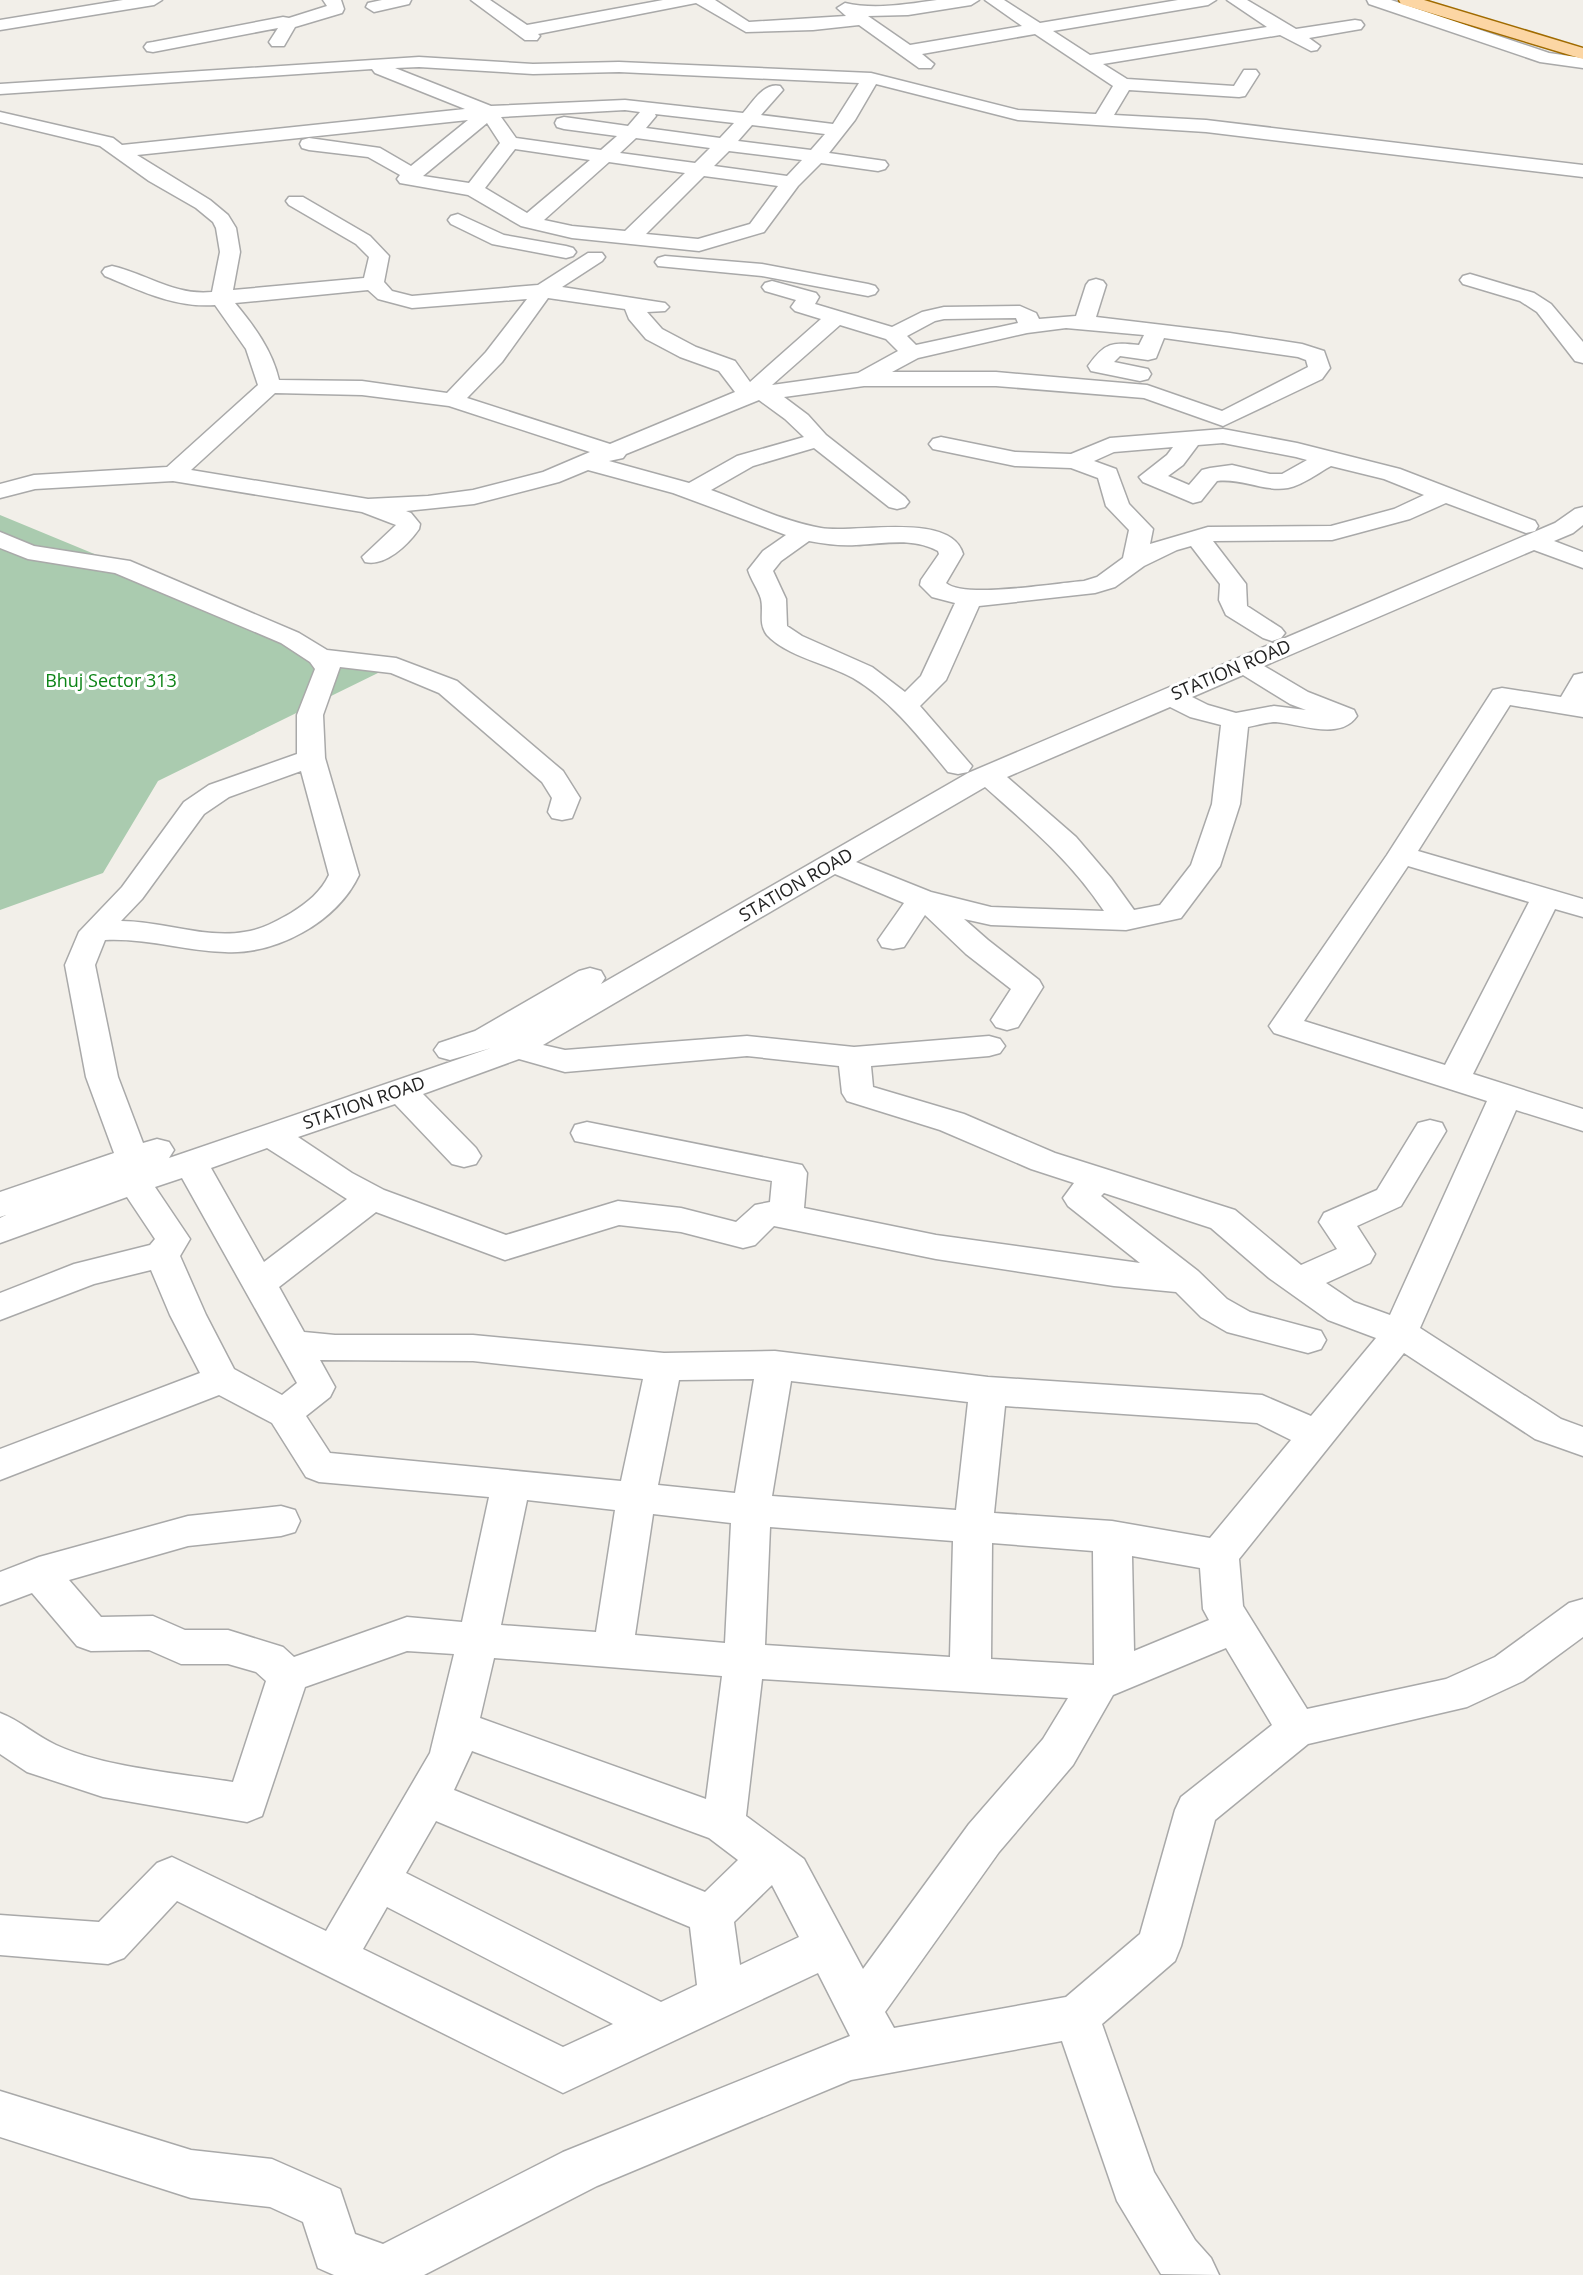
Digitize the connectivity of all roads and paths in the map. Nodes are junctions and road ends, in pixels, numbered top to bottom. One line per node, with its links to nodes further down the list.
1 (153, 0): 15 (street)
2 (331, 0): 20 (street)
3 (402, 0): 17 (street)
4 (690, 0): 16 (street)
5 (703, 0): 18 (street)
6 (832, 0): 18 (street)
7 (971, 0): 18 (street)
8 (993, 0): 23 (street)
9 (1208, 0): 23 (street)
10 (1235, 0): 19 (street)
11 (1375, 0): 32 (street)
12 (1407, 0): 30 (main road)
13 (1433, 0): 26 (main road)
14 (512, 2): 16 (street)
15 (117, 3): 21 (street); 27 (street)
16 (484, 3)
17 (374, 7)
18 (856, 16): 28 (street)
19 (1263, 17): 24 (street); 29 (street)
20 (290, 24): 27 (street); 36 (street)
21 (0, 25)
22 (1355, 25): 24 (street)
23 (1036, 29): 28 (street); 29 (street)
24 (1288, 32): 25 (street); 31 (street)
25 (1311, 46)
26 (1583, 46)
27 (153, 47): 38 (street)
28 (906, 51): 34 (street)
29 (1070, 51): 31 (street)
30 (1583, 54)
31 (1087, 61): 41 (street)
32 (1583, 63)
33 (368, 64): 36 (street); 39 (street); 45 (street)
34 (929, 67)
35 (0, 70): 42 (street)
36 (233, 73): 38 (street)
37 (1250, 74): 41 (street)
38 (184, 76): 42 (street)
39 (871, 78): 48 (street); 49 (street)
40 (612, 81): 44 (street)
41 (1123, 84): 48 (street)
42 (8, 88)
43 (774, 90): 47 (street)
44 (655, 108): 45 (street); 47 (street); 50 (street)
45 (489, 112): 50 (street); 51 (street); 52 (street); 60 (street)
46 (0, 117): 54 (street)
47 (747, 120): 49 (street); 53 (street)
48 (1101, 121): 59 (street)
49 (838, 130): 56 (street)
50 (632, 132): 53 (street); 55 (street)
51 (253, 137): 54 (street); 60 (street)
52 (510, 142): 55 (street); 62 (street)
53 (724, 145): 56 (street); 58 (street)
54 (118, 151): 77 (street)
55 (606, 157): 58 (street); 65 (street)
56 (816, 157): 57 (street); 61 (street)
57 (878, 165)
58 (698, 170): 61 (street); 66 (street)
59 (1583, 171)
60 (412, 174): 62 (street)
61 (791, 182): 66 (street)
62 (474, 190): 65 (street)
63 (296, 201): 73 (street)
64 (458, 220): 67 (street)
65 (528, 222): 66 (street)
66 (630, 238)
67 (595, 257): 68 (street); 76 (street)
68 (616, 258)
69 (649, 261): 70 (street)
70 (725, 267): 75 (street); 80 (street)
71 (112, 272): 77 (street)
72 (1470, 280): 86 (street)
73 (373, 283): 76 (street); 77 (street)
74 (1096, 285): 81 (street)
75 (868, 290)
76 (543, 291): 78 (street); 91 (street)
77 (221, 299): 88 (street)
78 (636, 305): 79 (street); 89 (street)
79 (660, 308)
80 (836, 317): 84 (street); 89 (street)
81 (1084, 322): 82 (street); 83 (street)
82 (1027, 327): 84 (street); 85 (street)
83 (1157, 331): 90 (street); 92 (street)
84 (894, 334): 85 (street)
85 (911, 353): 87 (street)
86 (1583, 356)
87 (864, 379): 89 (street); 90 (street)
88 (269, 386): 91 (street); 100 (street)
89 (756, 394): 94 (street); 96 (street)
90 (1157, 394): 92 (street)
91 (452, 400): 96 (street)
92 (1223, 427): 93 (street); 97 (street)
93 (1191, 438): 97 (street); 98 (street)
94 (818, 440): 103 (street); 105 (street)
95 (941, 444): 98 (street)
96 (615, 453): 99 (street)
97 (1327, 458): 104 (street)
98 (1074, 461): 113 (street)
99 (588, 463): 103 (street); 106 (street)
100 (173, 474): 102 (street); 106 (street)
101 (1583, 490): 109 (street, STATION ROAD)
102 (0, 491)
103 (692, 491): 108 (street)
104 (1446, 494): 109 (street); 110 (street)
105 (897, 502)
106 (368, 506): 112 (street)
107 (1583, 514): 109 (street, STATION ROAD)
108 (804, 533): 115 (street); 121 (street)
109 (1530, 533): 114 (street); 116 (street, STATION ROAD); 118 (street, STATION ROAD)
110 (1197, 537): 113 (street); 116 (street)
111 (0, 540): 117 (street)
112 (374, 557)
113 (1135, 561): 115 (street)
114 (1583, 561)
115 (969, 599): 121 (street)
116 (1272, 633): 124 (street, STATION ROAD)
117 (320, 657): 123 (street); 126 (street)
118 (1244, 665): 119 (street, STATION ROAD); 122 (street)
119 (1170, 696): 122 (street); 125 (street, STATION ROAD)
120 (1579, 699): 127 (street)
121 (906, 705): 124 (street)
122 (1235, 721): 132 (street)
123 (311, 758): 133 (street); 133 (street)
124 (958, 766): 148 (street, STATION ROAD)
125 (988, 775): 128 (street, STATION ROAD); 132 (street)
126 (562, 812)
127 (1401, 855): 129 (street); 139 (street)
128 (832, 863): 130 (street); 137 (street, STATION ROAD)
129 (1546, 898): 131 (street); 139 (street)
130 (925, 900): 132 (street); 134 (street); 135 (street)
131 (1583, 908)
132 (1126, 921)
133 (94, 932): 148 (street)
134 (893, 940)
135 (1007, 1020)
136 (989, 1046): 138 (street)
137 (516, 1047): 138 (street); 140 (street, STATION ROAD)
138 (854, 1057): 149 (street)
139 (1454, 1079): 141 (street)
140 (401, 1090): 145 (street, STATION ROAD); 146 (street)
141 (1506, 1095): 142 (street); 159 (street)
142 (1583, 1120)
143 (1430, 1131): 156 (street)
144 (587, 1133): 152 (street)
145 (271, 1135): 147 (street, STATION ROAD); 150 (street)
146 (464, 1156)
147 (191, 1163): 148 (street, STATION ROAD); 157 (street)
148 (133, 1171): 151 (street, STATION ROAD); 153 (street, STATION ROAD); 154 (street)
149 (1097, 1179): 155 (street); 156 (street)
150 (372, 1198): 152 (street); 157 (street)
151 (0, 1205)
152 (786, 1217): 155 (street)
153 (0, 1231)
154 (162, 1255): 158 (street); 164 (street)
155 (1186, 1280): 160 (street)
156 (1298, 1281): 159 (street)
157 (259, 1284): 161 (street)
158 (0, 1307)
159 (1400, 1333): 167 (street); 168 (street)
160 (1308, 1340)
161 (292, 1344): 163 (street); 166 (street)
162 (775, 1365): 163 (street); 165 (street); 172 (street)
163 (664, 1367): 171 (street)
164 (221, 1379): 166 (street); 169 (street)
165 (988, 1391): 167 (street); 174 (street)
166 (285, 1413): 170 (street)
167 (1316, 1435): 176 (street)
168 (1583, 1442)
169 (0, 1465)
170 (511, 1484): 171 (street); 181 (street)
171 (636, 1497): 172 (street); 182 (street)
172 (751, 1510): 174 (street); 183 (street)
173 (281, 1521): 177 (street)
174 (973, 1527): 175 (street); 184 (street)
175 (1112, 1537): 176 (street); 186 (street)
176 (1219, 1555): 180 (street)
177 (39, 1572): 178 (street); 185 (street)
178 (0, 1588)
179 (1583, 1615): 188 (street)
180 (1234, 1626): 186 (street); 188 (street)
181 (478, 1640): 182 (street); 185 (street); 187 (street)
182 (613, 1650): 183 (street)
183 (744, 1660): 184 (street); 191 (street)
184 (970, 1675): 186 (street)
185 (288, 1677): 189 (street)
186 (1107, 1680): 199 (street)
187 (457, 1728): 190 (street); 191 (street)
188 (1297, 1729): 200 (street)
189 (0, 1731)
190 (427, 1798): 193 (street); 194 (street)
191 (724, 1824): 192 (street)
192 (770, 1858): 194 (street); 196 (street)
193 (379, 1881): 197 (street); 201 (street)
194 (711, 1915): 198 (street)
195 (0, 1935): 197 (street)
196 (828, 1946): 198 (street); 199 (street)
197 (334, 1958): 201 (street)
198 (721, 1996): 201 (street)
199 (860, 2010): 202 (street)
200 (1077, 2017): 202 (street); 205 (street)
201 (660, 2025)
202 (882, 2052): 204 (street)
203 (0, 2114): 204 (street)
204 (380, 2272)
205 (1194, 2275)

